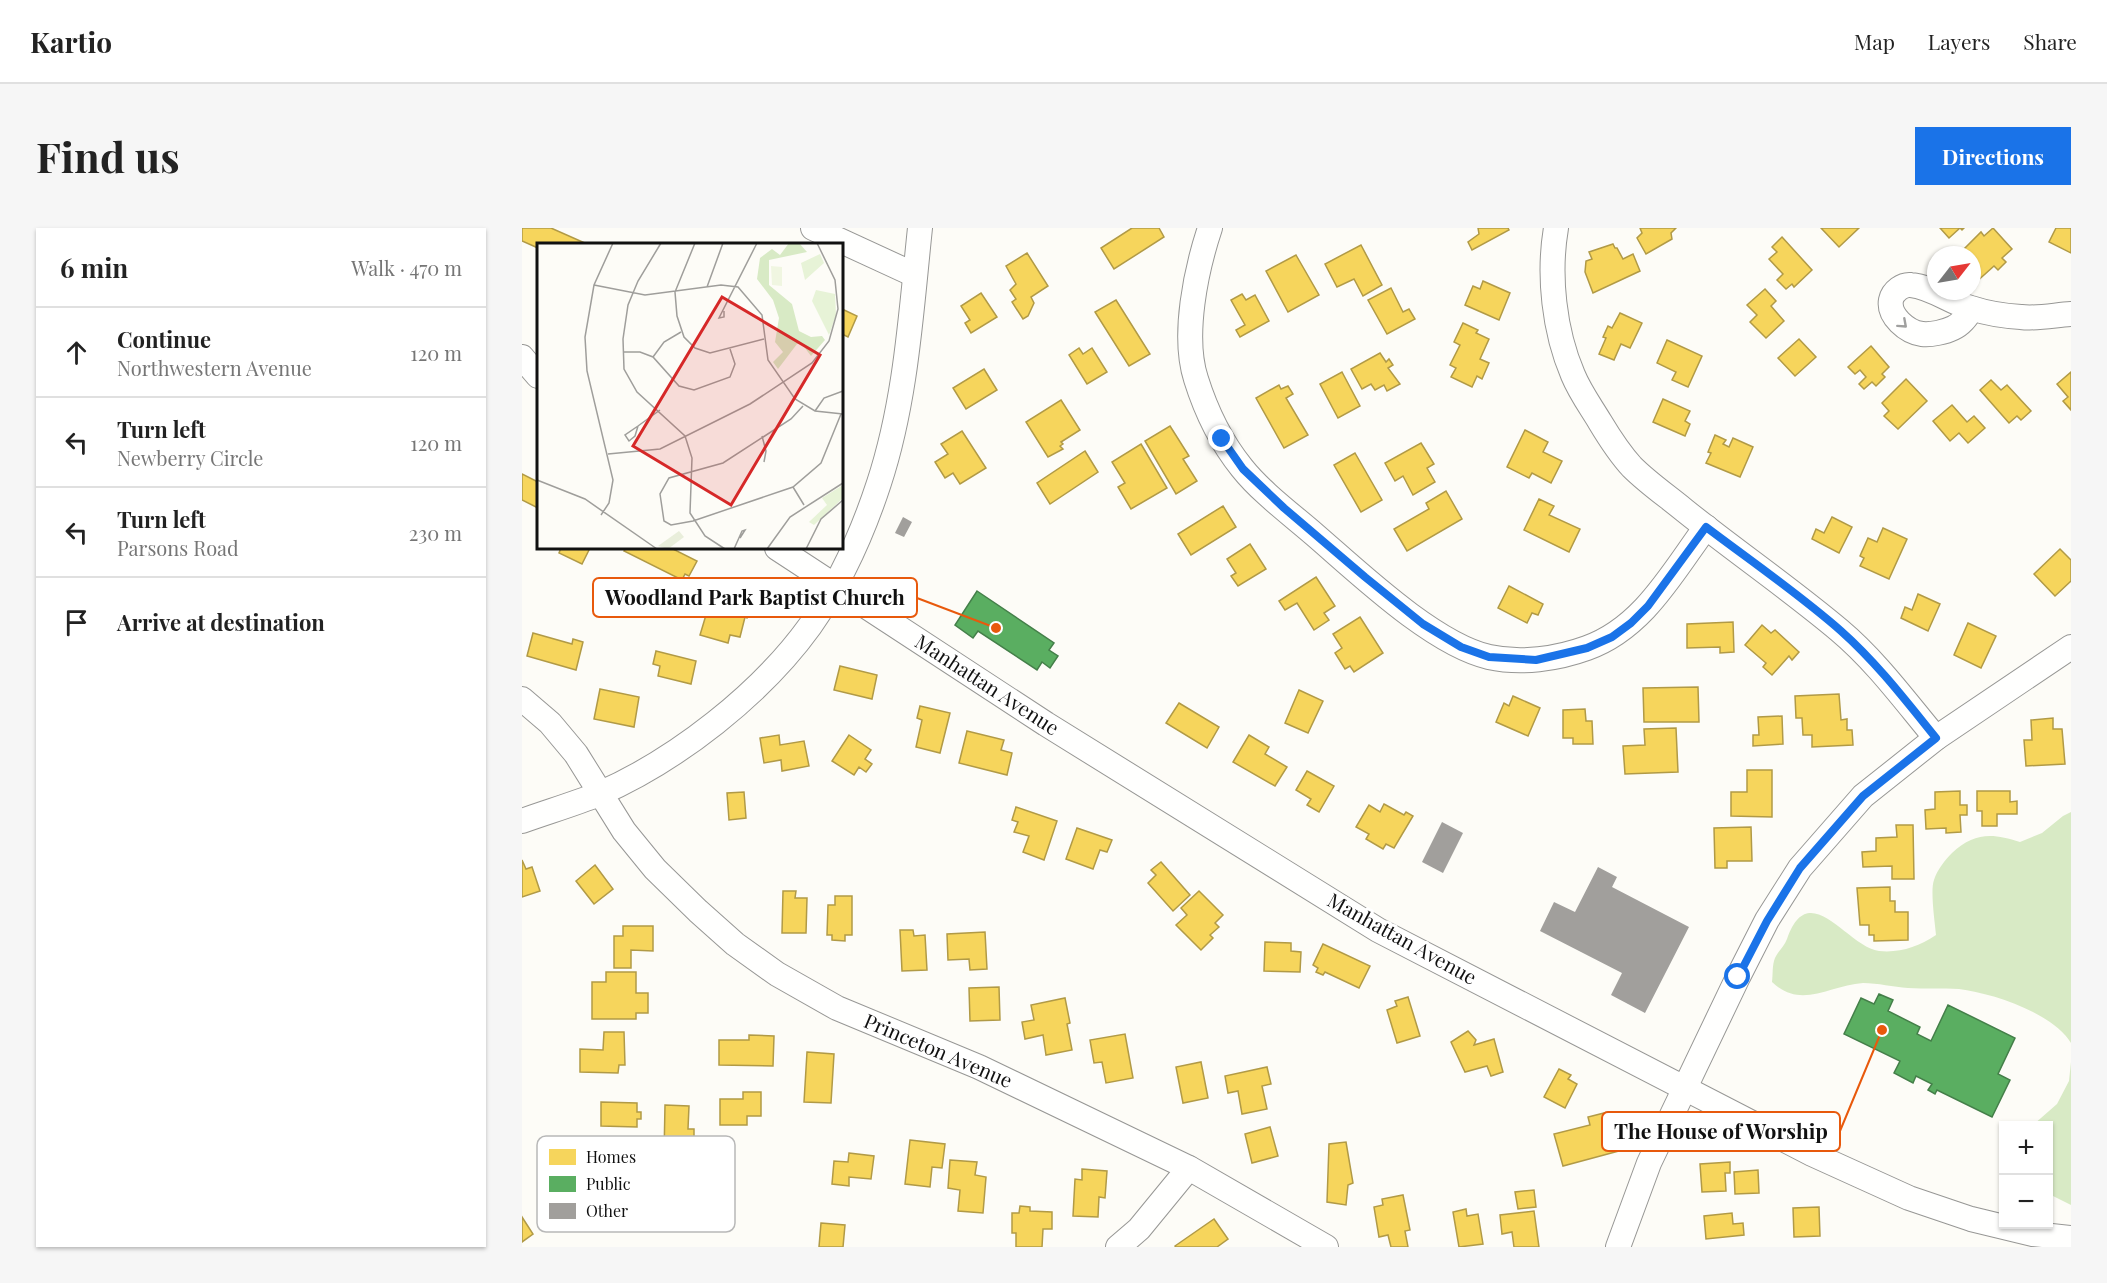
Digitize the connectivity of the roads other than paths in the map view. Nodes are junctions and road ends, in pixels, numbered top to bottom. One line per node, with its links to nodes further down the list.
1 (813, 228): 5 (street)
2 (920, 228): 5 (street)
3 (1210, 228): 10 (street)
4 (1556, 228): 10 (street)
5 (915, 275): 12 (street)
6 (1972, 309): 7 (street)
7 (2071, 314)
8 (522, 357): 9 (street)
9 (537, 375)
10 (1706, 527): 15 (street)
11 (779, 549): 12 (street, Manhattan Avenue)
12 (835, 586): 16 (street); 18 (street, Manhattan Avenue)
13 (2071, 647): 15 (street)
14 (522, 699): 16 (street, Princeton Avenue)
15 (1936, 738): 18 (street)
16 (600, 793): 17 (street); 19 (street, Princeton Avenue)
17 (522, 821)
18 (1685, 1087): 20 (street, Manhattan Avenue); 23 (street)
19 (1189, 1168): 21 (street); 22 (street, Princeton Avenue)
20 (2071, 1238)
21 (1118, 1247)
22 (1326, 1247)
23 (1618, 1247)

